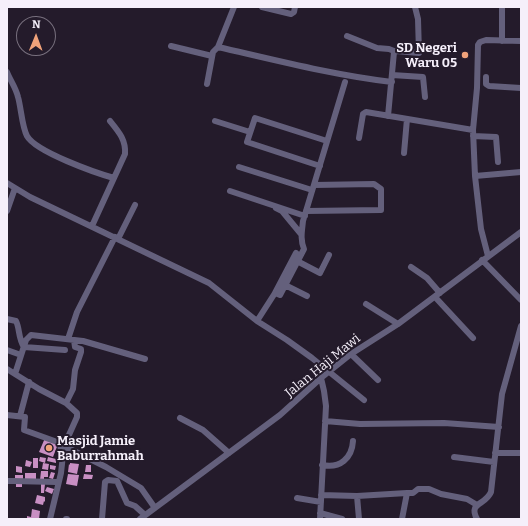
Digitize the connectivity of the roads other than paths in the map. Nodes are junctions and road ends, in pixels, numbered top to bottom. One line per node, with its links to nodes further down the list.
1 (262, 7): 2 (street)
2 (295, 7)
3 (415, 7): 11 (street)
4 (502, 7): 7 (street)
5 (232, 8): 10 (street)
6 (347, 36): 11 (street)
7 (502, 41): 8 (street); 25 (street)
8 (521, 41)
9 (171, 46): 12 (street)
10 (218, 47): 12 (street); 15 (street)
11 (394, 51): 15 (street)
12 (212, 56): 17 (street)
13 (7, 72): 34 (street)
14 (486, 77): 18 (street)
15 (392, 79): 19 (street); 20 (street)
16 (345, 82): 27 (street)
17 (207, 84)
18 (521, 88)
19 (425, 97)
20 (388, 116): 21 (street); 26 (street)
21 (407, 119): 25 (street); 28 (street)
22 (215, 121): 24 (street)
23 (110, 122): 34 (street)
24 (250, 132): 27 (street); 30 (street)
25 (473, 133): 29 (street); 33 (street)
26 (359, 138)
27 (327, 141): 30 (street)
28 (404, 153)
29 (498, 162)
30 (320, 166): 37 (street)
31 (239, 167): 37 (street)
32 (521, 172): 33 (street)
33 (474, 176): 50 (street)
34 (114, 178): 44 (street)
35 (7, 183): 38 (street)
36 (7, 188): 38 (street)
37 (313, 188): 43 (street); 43 (street)
38 (15, 190): 42 (street); 44 (street)
39 (230, 191): 40 (street)
40 (270, 204): 43 (street); 46 (street)
41 (135, 205): 47 (street)
42 (7, 211)
43 (306, 213): 46 (street)
44 (92, 226): 47 (street)
45 (521, 232): 50 (street, Jalan Haji Mawi)
46 (301, 234): 51 (street)
47 (116, 238): 60 (street); 64 (street)
48 (296, 253): 54 (street)
49 (329, 255): 51 (street)
50 (485, 258): 55 (street, Jalan Haji Mawi); 57 (street)
51 (297, 261): 53 (street)
52 (411, 268): 55 (street)
53 (285, 285): 54 (street); 56 (street)
54 (275, 293): 60 (street)
55 (438, 295): 61 (street, Jalan Haji Mawi); 63 (street)
56 (307, 296)
57 (521, 300)
58 (366, 304): 61 (street)
59 (7, 318): 65 (street)
60 (257, 321): 72 (street)
61 (398, 324): 68 (street, Jalan Haji Mawi)
62 (521, 326): 83 (street)
63 (473, 338)
64 (71, 340): 65 (street); 70 (street); 78 (street)
65 (24, 347): 67 (street); 69 (street)
66 (7, 350): 69 (street)
67 (65, 350)
68 (352, 354): 72 (street, Jalan Haji Mawi); 75 (street)
69 (21, 355): 73 (street)
70 (145, 359)
71 (7, 369): 73 (street)
72 (328, 372): 74 (street, Jalan Haji Mawi); 77 (street)
73 (15, 374): 76 (street)
74 (321, 378): 82 (street); 86 (street, Jalan Haji Mawi)
75 (378, 380)
76 (28, 382): 78 (street); 80 (street)
77 (364, 400)
78 (66, 403): 85 (street)
79 (7, 415): 80 (street)
80 (20, 416): 93 (street)
81 (180, 418): 86 (street)
82 (325, 421): 83 (street); 91 (street)
83 (499, 427): 87 (street)
84 (353, 441): 91 (street)
85 (64, 446): 93 (street); 100 (street)
86 (229, 453): 100 (street, Jalan Haji Mawi)
87 (496, 453): 88 (street); 90 (street)
88 (521, 453)
89 (454, 457): 90 (street)
90 (494, 462): 99 (street)
91 (322, 465): 95 (street)
92 (7, 482): 93 (street)
93 (57, 482): 103 (street)
94 (407, 494): 96 (street); 99 (street); 107 (street)
95 (321, 495): 96 (street); 98 (street)
96 (357, 496): 106 (street)
97 (297, 498): 98 (street)
98 (321, 502): 101 (street)
99 (477, 505): 108 (street)
100 (155, 508): 102 (street, Jalan Haji Mawi)
101 (320, 516): 105 (street)
102 (142, 517): 104 (street)
103 (50, 519)
104 (102, 519)
105 (342, 519)
106 (359, 519)
107 (402, 519)
108 (477, 519)

